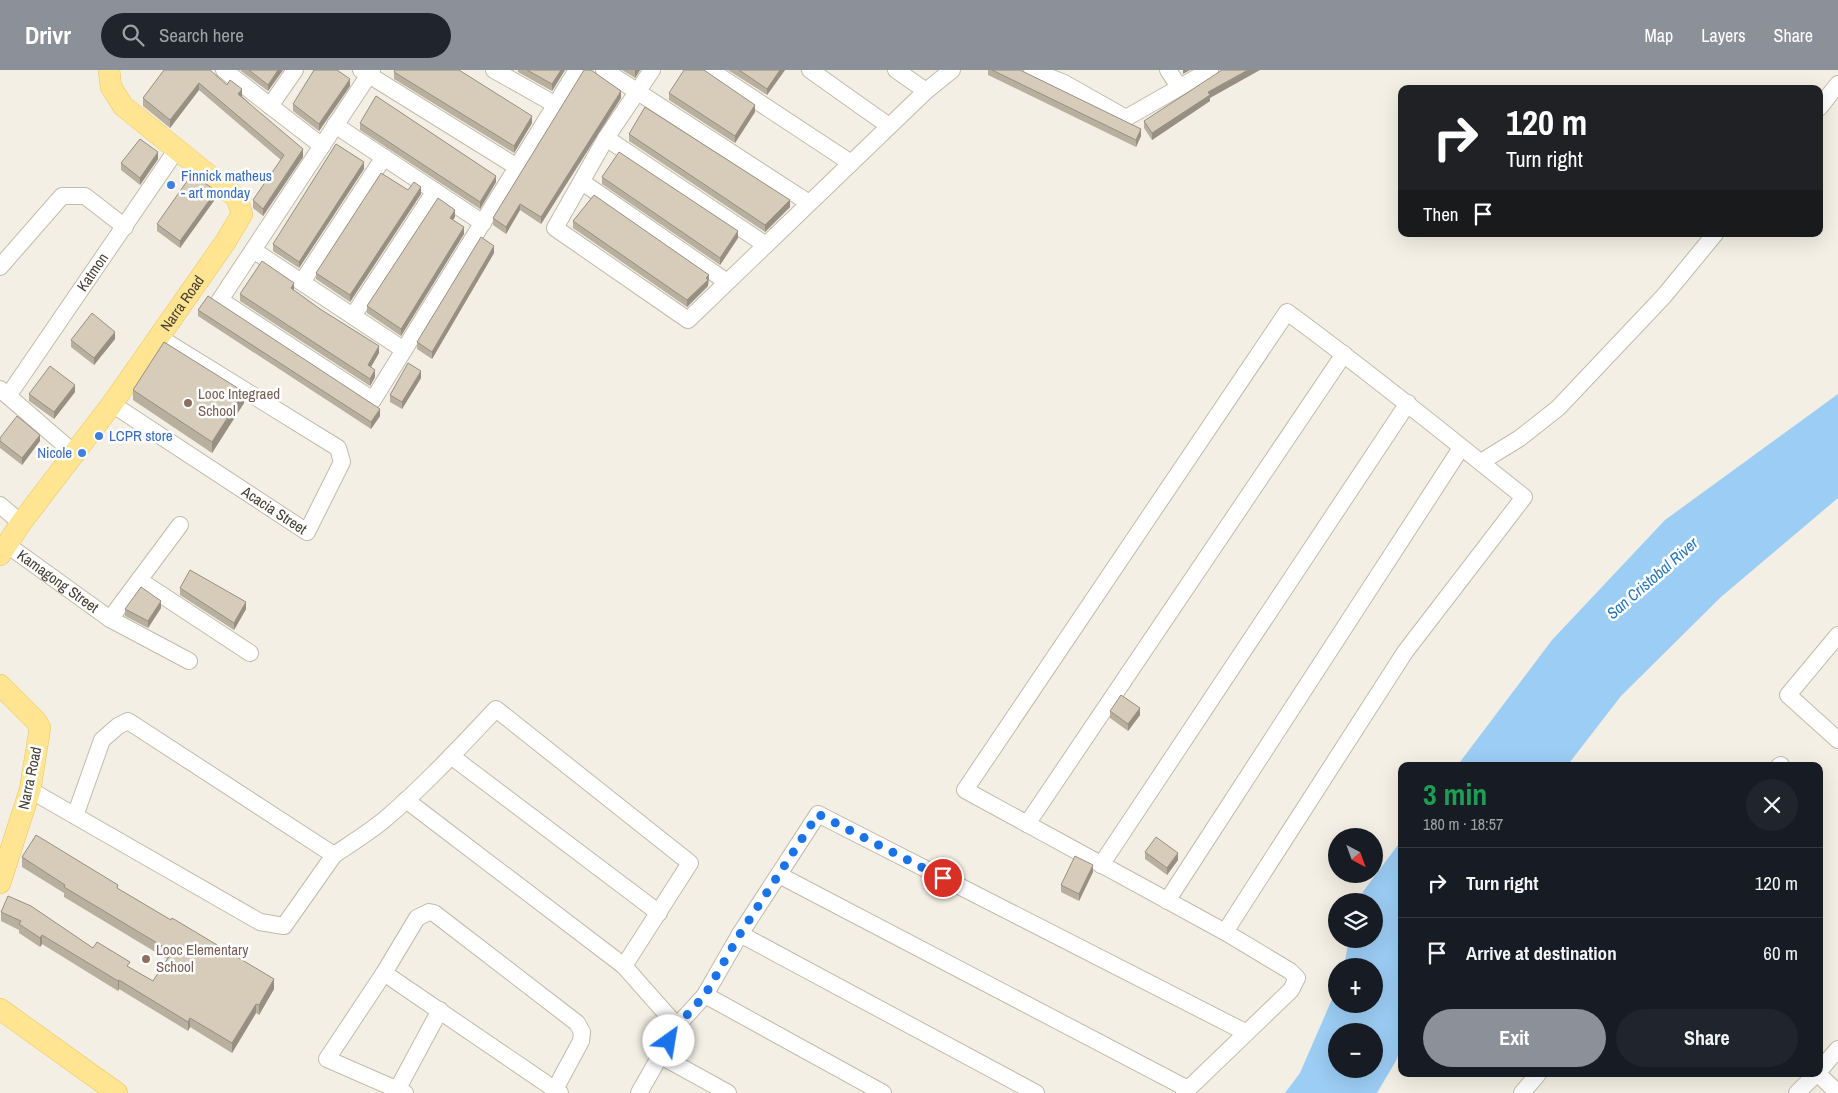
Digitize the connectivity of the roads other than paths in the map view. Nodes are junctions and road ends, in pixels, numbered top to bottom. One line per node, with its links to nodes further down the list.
1 (109, 70): 27 (main road, Narra Road)
2 (224, 70): 22 (street)
3 (294, 70): 22 (street)
4 (494, 70): 21 (street)
5 (578, 70): 21 (street)
6 (604, 70): 18 (street)
7 (652, 70): 18 (street)
8 (710, 70): 29 (street)
9 (810, 70): 24 (street)
10 (896, 70): 19 (street)
11 (952, 70): 19 (street)
12 (1032, 70): 17 (street)
13 (1168, 70): 17 (street)
14 (1210, 70): 17 (street)
15 (367, 72): 23 (street); 30 (street)
16 (1838, 84): 20 (street)
17 (1179, 87)
18 (636, 91): 25 (street); 33 (street)
19 (926, 91): 24 (street)
20 (1823, 103)
21 (556, 105): 30 (street)
22 (270, 106): 26 (street)
23 (335, 125): 26 (street); 28 (street)
24 (889, 126): 29 (street)
25 (606, 138): 31 (street); 37 (street)
26 (322, 146): 38 (street)
27 (177, 149): 35 (street, Katmon); 43 (main road, Narra Road)
28 (384, 157): 32 (street); 40 (street)
29 (851, 163): 33 (street)
30 (517, 167): 34 (street)
31 (582, 182): 41 (street); 41 (street)
32 (435, 190): 34 (street); 42 (street)
33 (809, 203): 37 (street)
34 (483, 223): 44 (street)
35 (125, 227): 39 (street); 46 (street, Katmon)
36 (1713, 237): 51 (street)
37 (766, 245): 41 (street)
38 (253, 250): 40 (street); 44 (street)
39 (0, 267)
40 (302, 282): 42 (street)
41 (726, 282)
42 (353, 316): 44 (street)
43 (157, 336): 48 (main road, Narra Road); 48 (street, Acacia Street)
44 (404, 350)
45 (1344, 354): 47 (street); 67 (street); 67 (street)
46 (4, 393): 50 (street)
47 (1408, 403): 49 (street); 69 (street)
48 (112, 404): 50 (main road, Narra Road)
49 (1461, 448): 51 (street); 72 (street)
50 (74, 453): 53 (main road, Narra Road)
51 (1480, 462): 74 (street)
52 (0, 504): 53 (street)
53 (21, 523): 55 (main road, Narra Road)
54 (180, 525): 56 (street, Kamagong Street)
55 (3, 550): 57 (street, Kamagong Street)
56 (139, 580): 57 (street, Kamagong Street); 59 (street)
57 (110, 619): 60 (street, Kamagong Street)
58 (1838, 634): 62 (street)
59 (250, 652)
60 (189, 660)
61 (0, 685): 64 (main road, Narra Road)
62 (1838, 740)
63 (452, 756): 65 (street); 73 (street); 73 (street)
64 (30, 790): 66 (street); 71 (main road, Narra Road)
65 (406, 800): 68 (street); 76 (street)
66 (75, 816): 68 (street); 68 (street)
67 (1027, 824): 69 (street)
68 (334, 856)
69 (1101, 865): 72 (street)
70 (779, 875): 75 (street); 82 (street); 89 (street)
71 (0, 883)
72 (1167, 901): 74 (street)
73 (660, 913): 76 (street)
74 (1225, 932): 82 (street)
75 (740, 934): 78 (street); 96 (street)
76 (624, 966): 81 (street)
77 (384, 973): 80 (street); 90 (street); 91 (street)
78 (705, 995): 81 (street); 95 (street)
79 (0, 1009): 92 (main road)
80 (440, 1010): 90 (street); 91 (street)
81 (677, 1026): 84 (street)
82 (1245, 1032): 89 (street)
83 (1838, 1049): 85 (street)
84 (661, 1056): 93 (street); 94 (street)
85 (1823, 1066)
86 (1535, 1077): 97 (street)
87 (1813, 1077): 98 (street)
88 (1821, 1077): 99 (street)
89 (1186, 1091)
90 (401, 1092)
91 (556, 1092)
92 (117, 1093)
93 (639, 1093)
94 (728, 1093)
95 (883, 1093)
96 (1036, 1093)
97 (1522, 1093)
98 (1797, 1093)
99 (1838, 1093)

